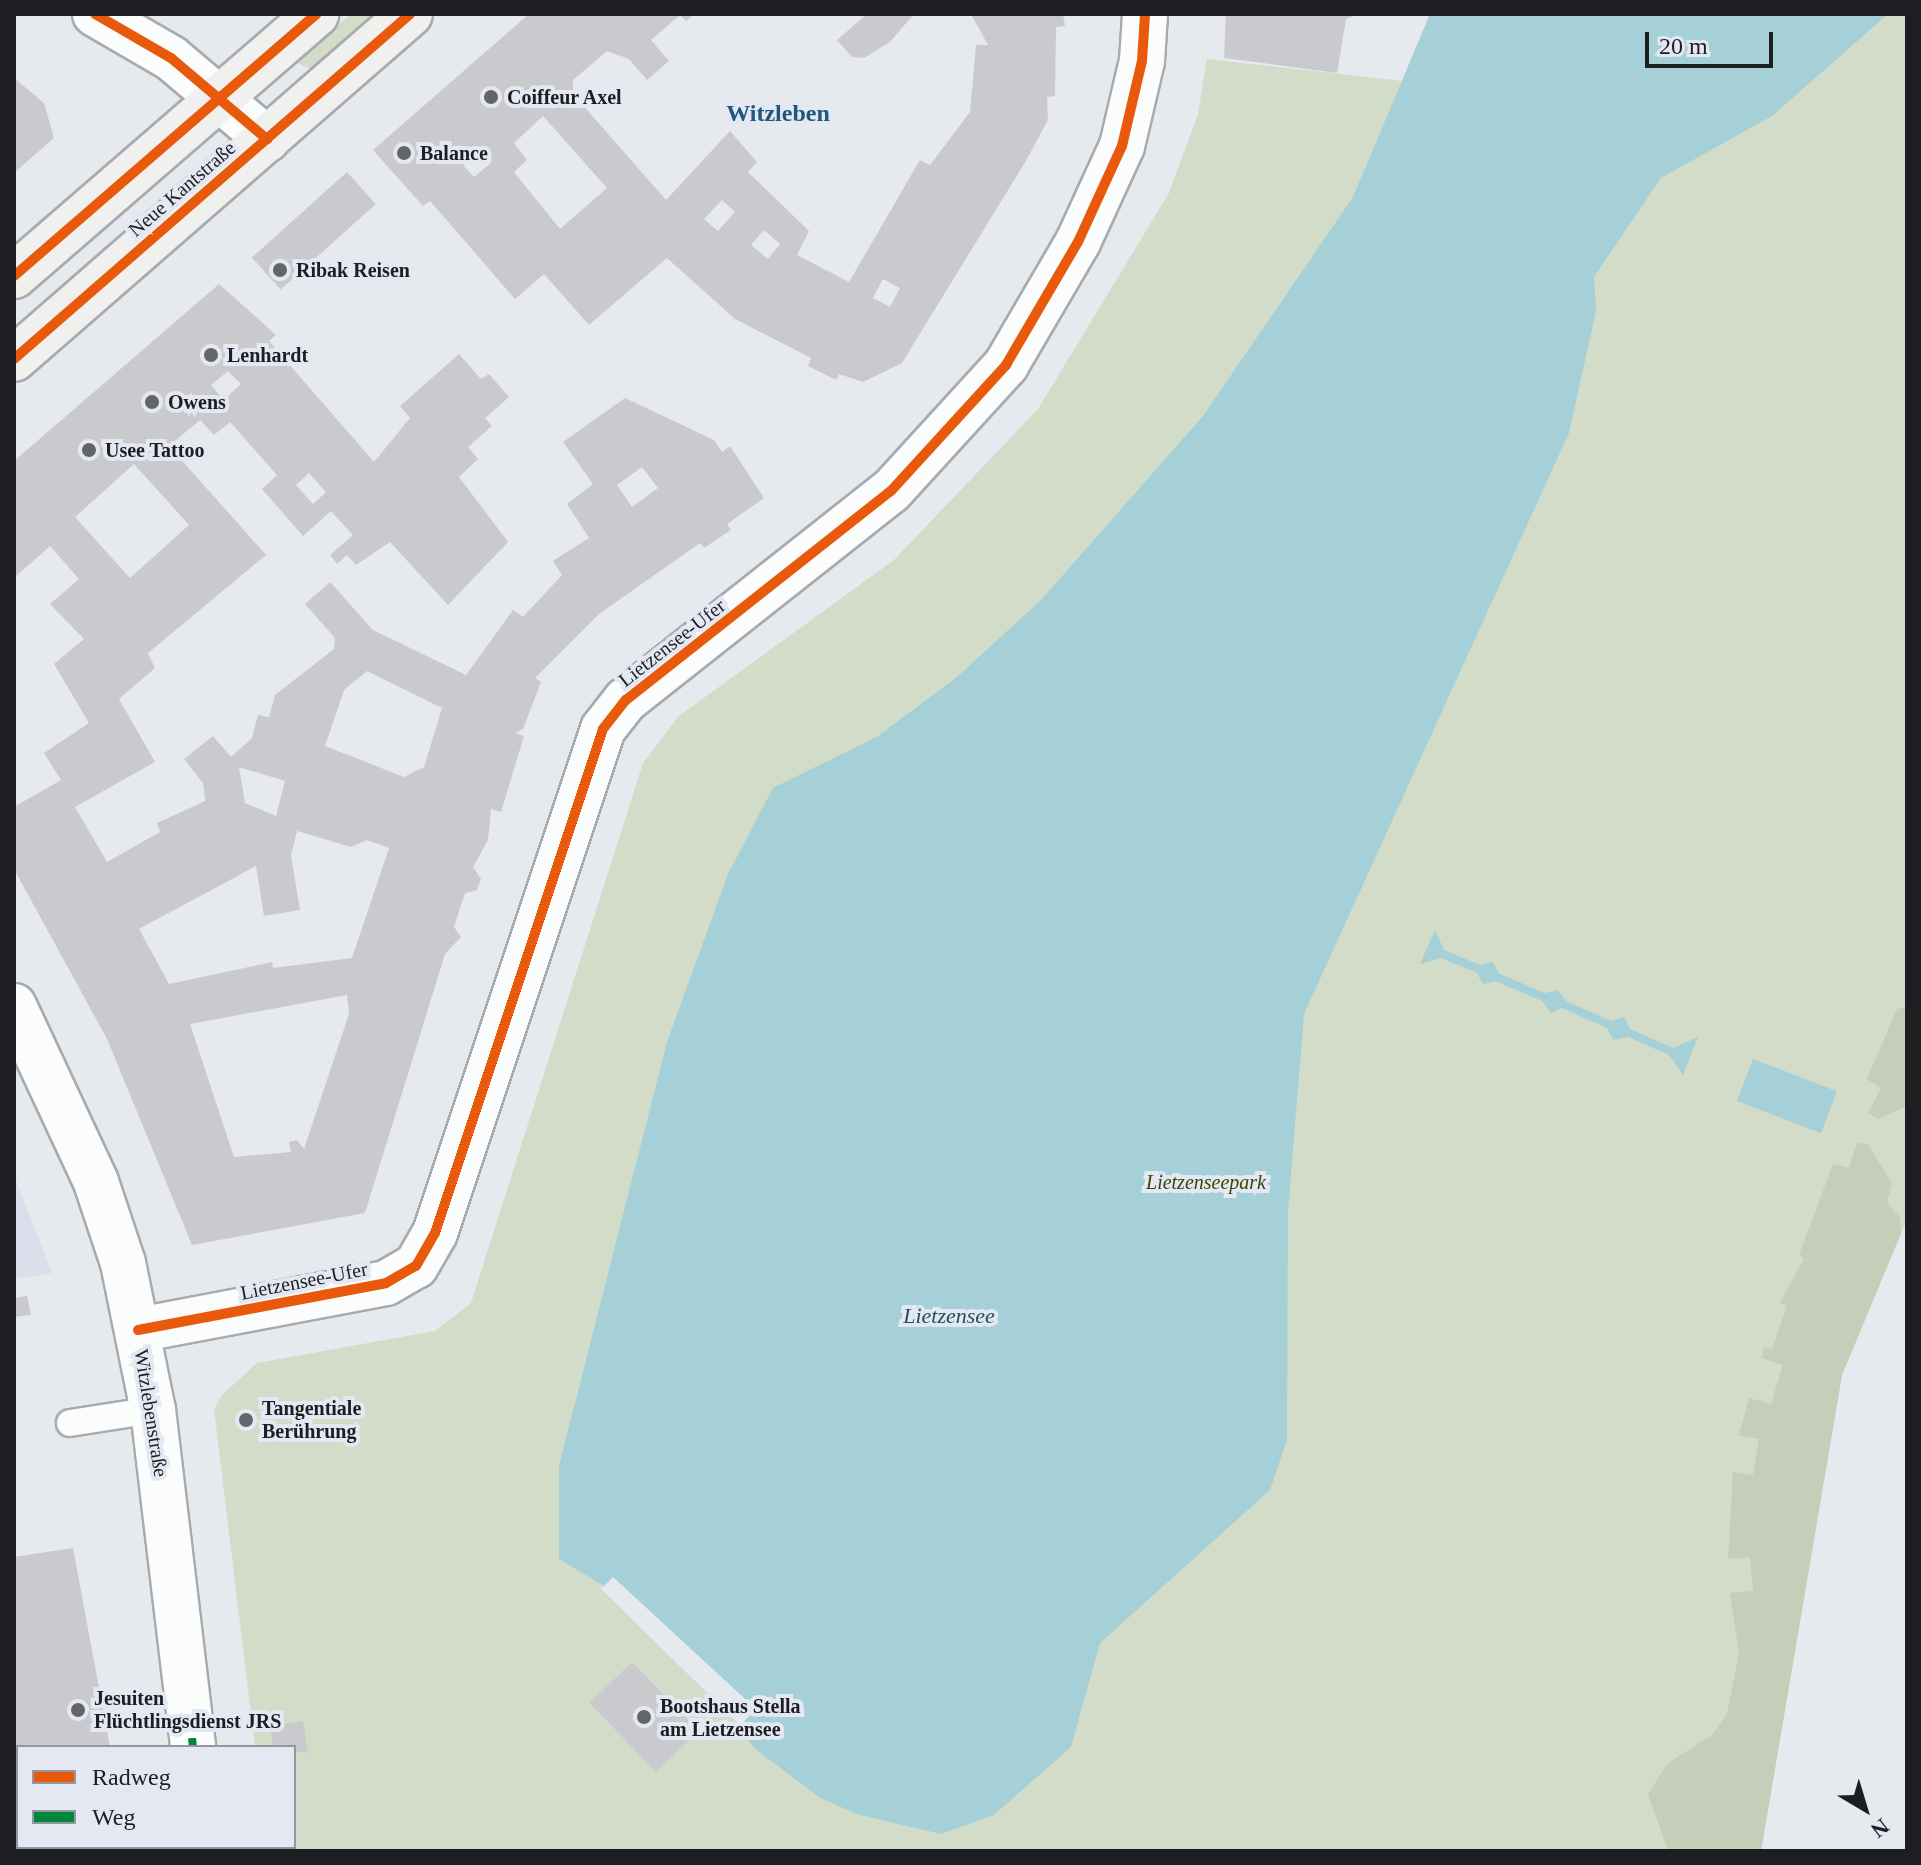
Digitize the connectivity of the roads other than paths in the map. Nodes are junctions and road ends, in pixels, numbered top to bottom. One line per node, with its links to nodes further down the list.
1 (95, 14): 5 (street)
2 (316, 14): 5 (main road)
3 (410, 14): 6 (main road, Neue Kantstraße)
4 (1145, 14): 10 (street, Lietzensee-Ufer)
5 (221, 97): 6 (street); 7 (main road)
6 (267, 139): 8 (main road, Neue Kantstraße)
7 (14, 276)
8 (14, 359)
9 (14, 1006): 10 (street, Witzlebenstraße)
10 (138, 1330): 11 (street, Witzlebenstraße)
11 (153, 1410): 12 (lane); 13 (street, Witzlebenstraße)
12 (70, 1423)
13 (193, 1745)

